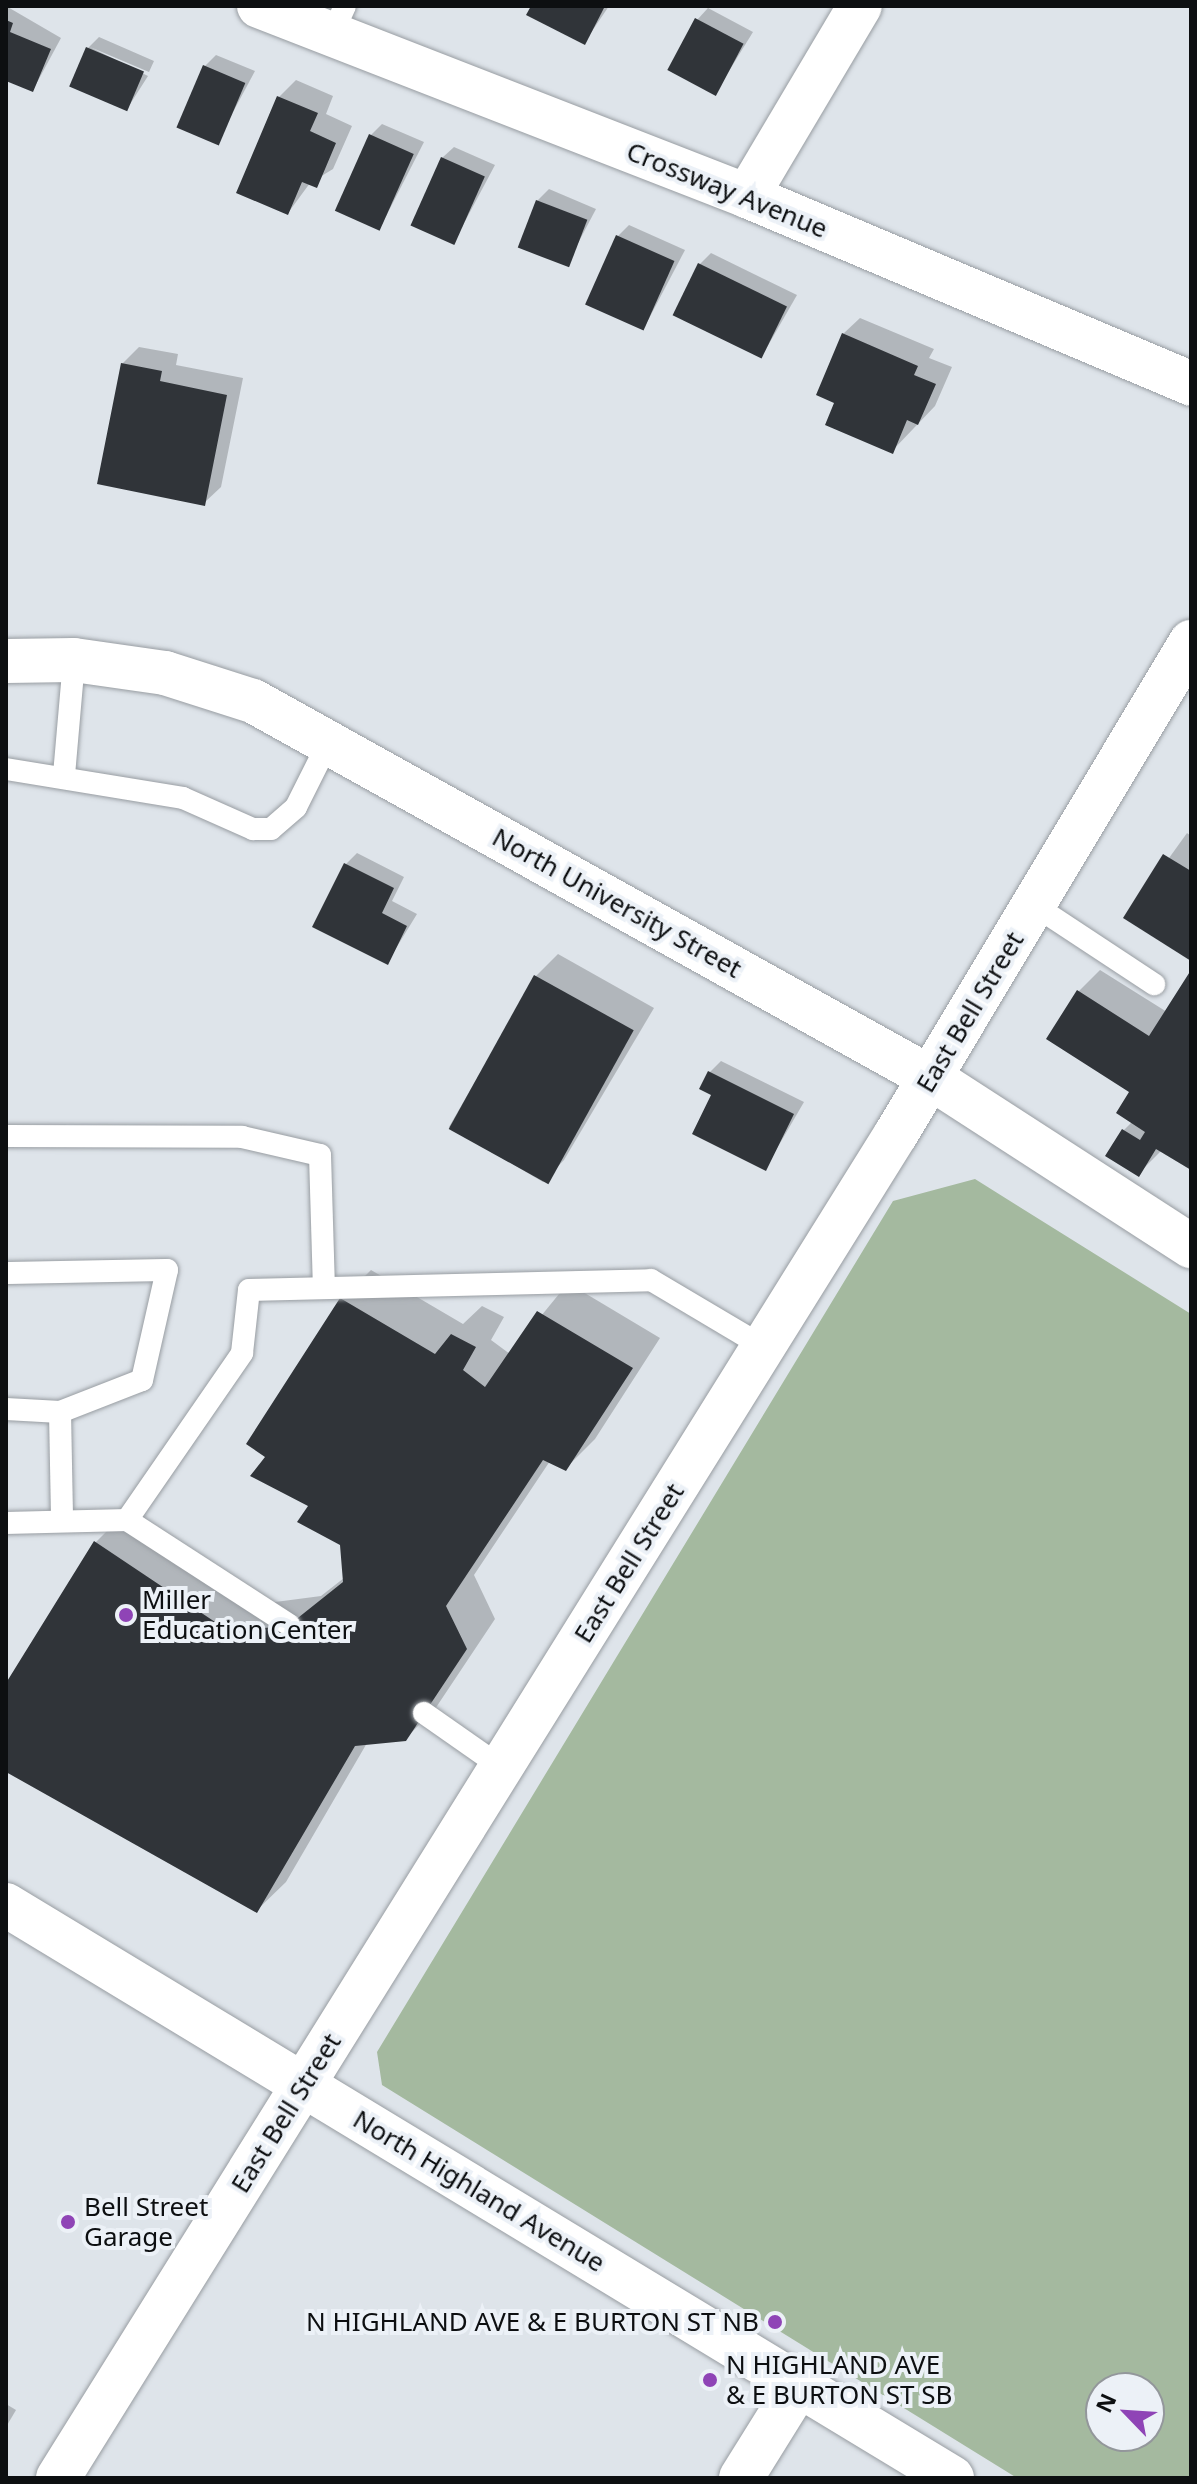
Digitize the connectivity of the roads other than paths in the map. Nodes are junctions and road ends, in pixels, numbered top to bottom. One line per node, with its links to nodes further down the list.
1 (259, 6): 3 (street, Crossway Avenue)
2 (860, 6): 4 (street)
3 (338, 20): 4 (street, Crossway Avenue)
4 (747, 196): 5 (street, Crossway Avenue)
5 (1191, 384)
6 (1191, 642): 12 (street, East Bell Street)
7 (74, 660): 8 (street, North University Street); 9 (street, North University Street); 11 (lane)
8 (6, 661)
9 (329, 741): 11 (lane); 14 (street, North University Street)
10 (6, 769): 11 (lane)
11 (64, 775)
12 (1034, 905): 13 (lane); 14 (street, East Bell Street)
13 (1154, 984)
14 (931, 1078): 16 (street, North University Street); 19 (street, East Bell Street)
15 (6, 1136): 18 (lane)
16 (1191, 1246)
17 (6, 1273): 21 (lane)
18 (324, 1288): 19 (lane); 23 (lane)
19 (764, 1347): 27 (street, East Bell Street)
20 (6, 1409): 21 (lane)
21 (60, 1412): 22 (lane)
22 (62, 1518): 23 (lane); 24 (lane)
23 (127, 1520): 25 (lane)
24 (6, 1523)
25 (289, 1625)
26 (424, 1713): 27 (lane)
27 (501, 1767): 29 (street, East Bell Street)
28 (6, 1905): 29 (street, North Highland Avenue)
29 (304, 2084): 30 (street, North Highland Avenue); 31 (street, East Bell Street)
30 (799, 2385): 32 (street); 33 (street, North Highland Avenue)
31 (58, 2478)
32 (741, 2478)
33 (952, 2478)

